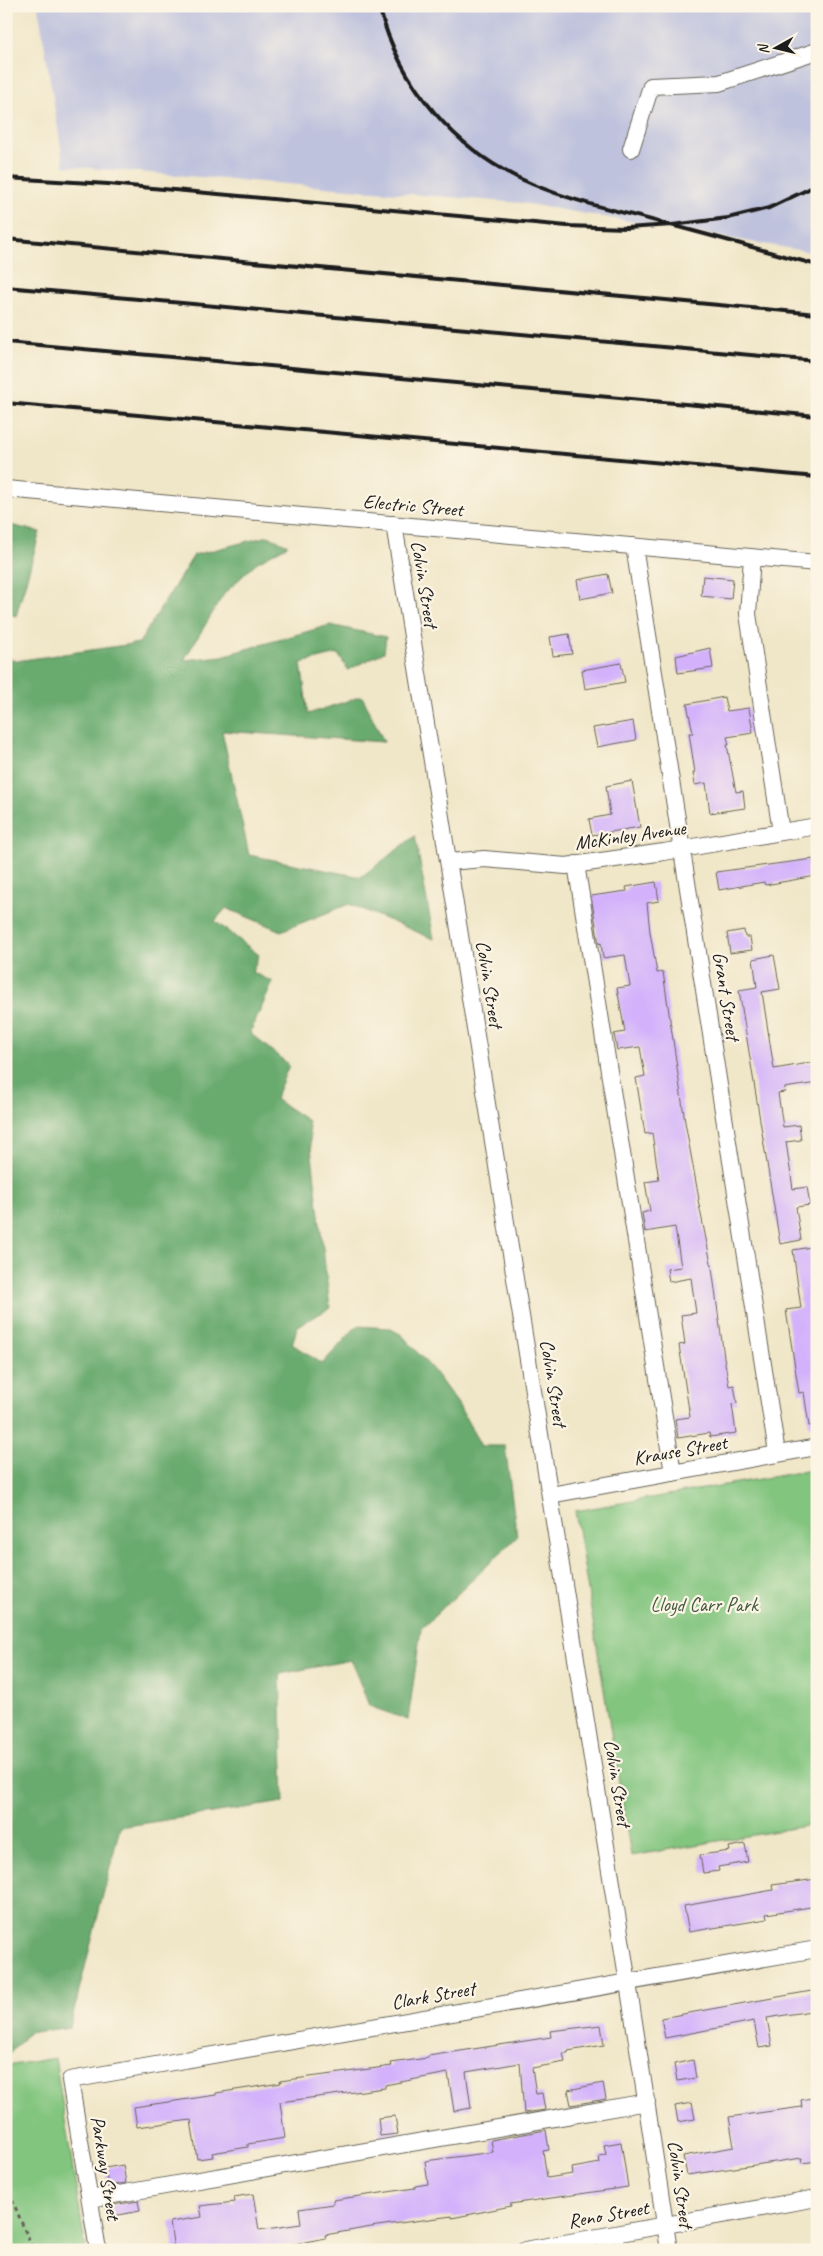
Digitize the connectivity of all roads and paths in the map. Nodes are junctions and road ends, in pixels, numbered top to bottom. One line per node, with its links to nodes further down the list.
1 (817, 51): 2 (street)
2 (631, 149)
3 (6, 489): 4 (street, Electric Street)
4 (394, 524): 5 (street, Electric Street); 11 (street, Colvin Street)
5 (634, 546): 6 (street, Electric Street); 10 (street, Grant Street)
6 (752, 557): 7 (street, Electric Street); 9 (street)
7 (817, 563)
8 (817, 826): 9 (street, McKinley Avenue)
9 (782, 832): 10 (street, McKinley Avenue)
10 (682, 849): 12 (street, McKinley Avenue); 14 (street, Grant Street)
11 (449, 862): 12 (street, McKinley Avenue); 16 (street, Colvin Street)
12 (576, 864): 15 (street)
13 (817, 1447): 14 (street, Krause Street)
14 (777, 1453): 15 (street, Krause Street)
15 (672, 1473): 16 (street, Krause Street)
16 (550, 1495): 18 (street, Colvin Street)
17 (817, 1949): 18 (street, Clark Street)
18 (628, 1983): 20 (street, Clark Street); 21 (street, Colvin Street)
19 (6, 2088): 22 (path)
20 (73, 2094): 25 (street, Parkway Street)
21 (647, 2102): 25 (street); 26 (street, Colvin Street)
22 (6, 2108)
23 (6, 2185): 27 (path)
24 (817, 2198): 26 (street, Reno Street)
25 (90, 2200): 28 (street, Parkway Street)
26 (666, 2225): 29 (street, Reno Street); 30 (street, Colvin Street)
27 (33, 2250)
28 (98, 2250)
29 (525, 2250)
30 (669, 2250)

